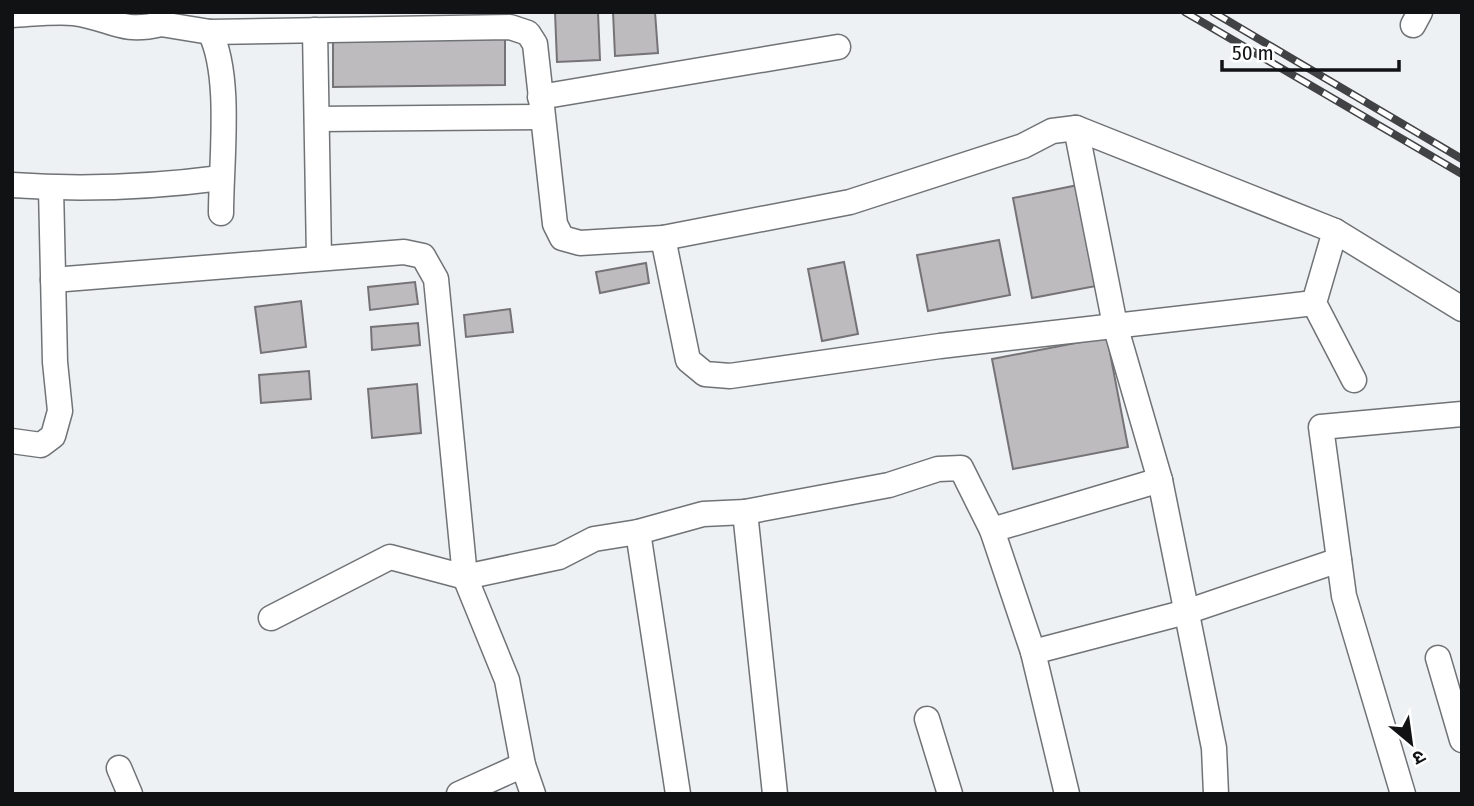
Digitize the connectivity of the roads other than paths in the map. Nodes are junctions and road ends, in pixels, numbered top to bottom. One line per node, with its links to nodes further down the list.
1 (75, 13): 2 (street); 3 (street)
2 (12, 15)
3 (162, 18): 5 (street)
4 (315, 30): 5 (street); 7 (street); 8 (street)
5 (210, 32): 10 (street)
6 (838, 47): 7 (street)
7 (541, 107): 8 (street); 15 (street)
8 (317, 119): 16 (street)
9 (1076, 128): 14 (street); 15 (street); 20 (street)
10 (221, 178): 12 (street); 13 (street)
11 (12, 185): 12 (street)
12 (51, 188): 17 (street)
13 (221, 212)
14 (1335, 231): 18 (street); 19 (street)
15 (663, 238): 20 (street)
16 (320, 258): 17 (street); 29 (street)
17 (53, 279): 23 (street)
18 (1314, 303): 20 (street); 21 (street)
19 (1462, 309)
20 (1115, 325): 24 (street)
21 (1354, 380)
22 (1462, 414): 28 (street)
23 (12, 441)
24 (1160, 480): 26 (street); 30 (street)
25 (745, 512): 26 (street); 27 (street); 42 (street)
26 (992, 530): 32 (street)
27 (638, 532): 29 (street); 41 (street)
28 (1339, 560): 30 (street); 46 (street)
29 (465, 576): 31 (street); 36 (street)
30 (1186, 612): 32 (street); 45 (street)
31 (271, 618)
32 (1033, 652): 44 (street)
33 (1438, 658): 35 (street)
34 (927, 719): 43 (street)
35 (1462, 740)
36 (523, 765): 39 (street); 40 (street)
37 (119, 768): 38 (street)
38 (130, 794)
39 (458, 794)
40 (533, 794)
41 (678, 794)
42 (775, 794)
43 (950, 794)
44 (1068, 794)
45 (1216, 794)
46 (1403, 794)

